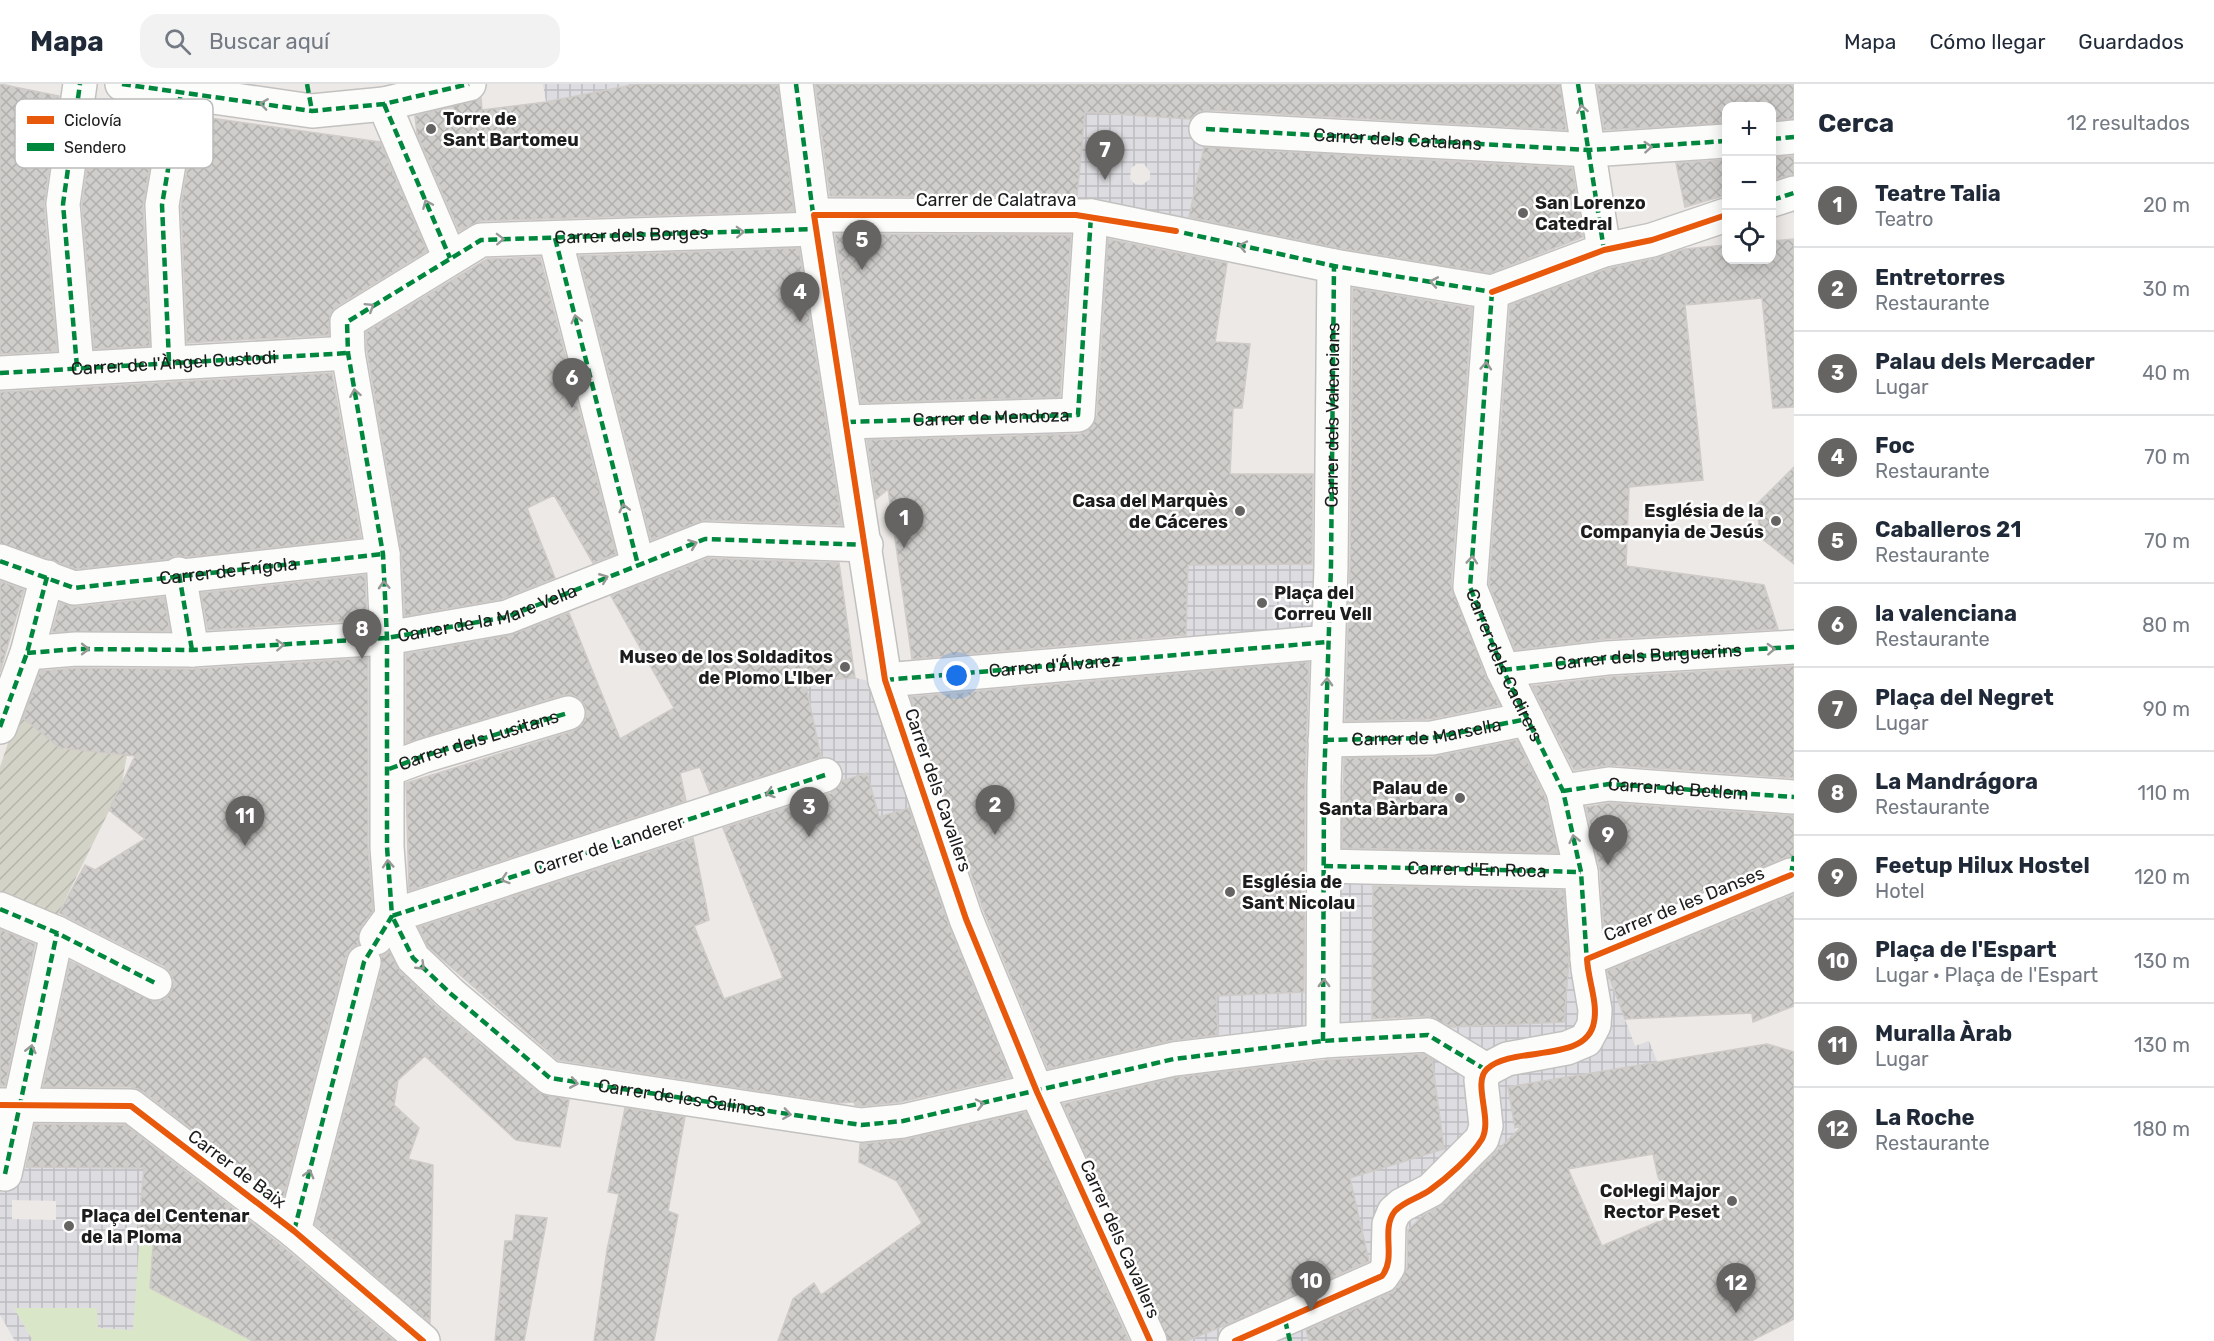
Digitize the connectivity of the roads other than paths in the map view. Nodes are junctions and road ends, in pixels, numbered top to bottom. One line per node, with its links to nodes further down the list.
1 (80, 84): 8 (street)
2 (122, 84): 6 (street)
3 (469, 84): 10 (street)
4 (796, 84): 22 (street, Carrer dels Cavallers)
5 (1578, 84): 15 (street, one-way to 5)
6 (181, 93): 7 (street, one-way to 6); 9 (street)
7 (309, 97): 10 (street)
8 (78, 99)
9 (180, 99)
10 (384, 104): 25 (street, one-way to 10)
11 (1206, 129): 15 (street, Carrer dels Catalans)
12 (1794, 137): 13 (street)
13 (1776, 139)
14 (1722, 141): 15 (street, Carrer dels Catalans, one-way to 14)
15 (1590, 150): 24 (street)
16 (68, 168): 30 (street)
17 (168, 168): 29 (street)
18 (1794, 193): 19 (street)
19 (1776, 199)
20 (1091, 216): 22 (street, Carrer de Calatrava); 26 (street, Carrer de Calatrava, one-way to 20); 32 (street, Carrer de Mendoza)
21 (1722, 216): 24 (street)
22 (814, 222): 23 (street, Carrer dels Borges, one-way to 22); 32 (street, Carrer dels Cavallers)
23 (555, 238): 25 (street, Carrer dels Borges, one-way to 23); 36 (street, one-way to 23)
24 (1604, 250): 27 (street)
25 (450, 258): 28 (street, Carrer dels Borges, one-way to 25)
26 (1334, 266): 27 (street, Carrer de Calatrava, one-way to 26); 40 (street, Carrer dels Valencians)
27 (1492, 292): 44 (street, Carrer dels Cadirers, one-way to 27)
28 (348, 353): 29 (street, Carrer de l'Àngel Custodi); 34 (street, one-way to 28)
29 (169, 361): 30 (street, Carrer de l'Àngel Custodi)
30 (77, 367): 31 (street, Carrer de l'Àngel Custodi)
31 (0, 373)
32 (846, 422): 33 (street, Carrer dels Cavallers)
33 (866, 545): 36 (street, Carrer de la Mare Vella, one-way to 33); 45 (street, Carrer dels Cavallers)
34 (383, 554): 37 (street, Carrer de Frígola); 39 (street, one-way to 34)
35 (0, 561): 38 (street)
36 (638, 565): 39 (street, Carrer de la Mare Vella, one-way to 36)
37 (179, 574): 38 (street, Carrer de Frígola); 42 (street)
38 (61, 582): 43 (street)
39 (387, 638): 42 (street, Carrer de la Mare Vella, one-way to 39); 50 (street)
40 (1328, 642): 45 (street, Carrer d'Álvarez); 49 (street, one-way to 40)
41 (1794, 647): 44 (street, Carrer dels Burguerins, one-way to 41)
42 (192, 650): 43 (street, Carrer de la Mare Vella, one-way to 42)
43 (27, 653): 48 (street)
44 (1503, 670): 47 (street, Carrer dels Cadirers)
45 (885, 680): 64 (street, Carrer dels Cavallers)
46 (568, 713): 50 (street, Carrer dels Lusitans)
47 (1527, 719): 49 (street, Carrer de Marsella); 52 (street, Carrer dels Cadirers)
48 (0, 727)
49 (1325, 740): 54 (street)
50 (389, 769): 59 (street, one-way to 50)
51 (825, 775): 59 (street, Carrer de Landerer, one-way to 59)
52 (1563, 791): 53 (street, Carrer de Betlem); 56 (street, Carrer dels Cadirers, one-way to 52)
53 (1794, 796)
54 (1324, 866): 56 (street, Carrer d'En Roca); 62 (street, one-way to 54)
55 (1793, 869): 60 (street, Carrer de les Danses)
56 (1581, 872): 60 (street, Carrer dels Cadirers)
57 (0, 909): 58 (street)
58 (57, 933): 61 (street); 65 (street, one-way to 58)
59 (378, 939): 64 (street, Carrer de les Salines, one-way to 64); 67 (street, one-way to 59)
60 (1587, 959): 63 (street, Carrer dels Cadirers)
61 (155, 983)
62 (1323, 1041): 63 (street, Carrer de les Salines); 64 (street, Carrer de les Salines)
63 (1485, 1070): 68 (street)
64 (1037, 1092): 70 (street, Carrer dels Cavallers)
65 (9, 1105): 66 (street); 67 (street, Carrer de Baix)
66 (5, 1174)
67 (294, 1231): 69 (street, Carrer de Baix)
68 (1288, 1331): 71 (street)
69 (423, 1341)
70 (1150, 1341)
71 (1235, 1341)

